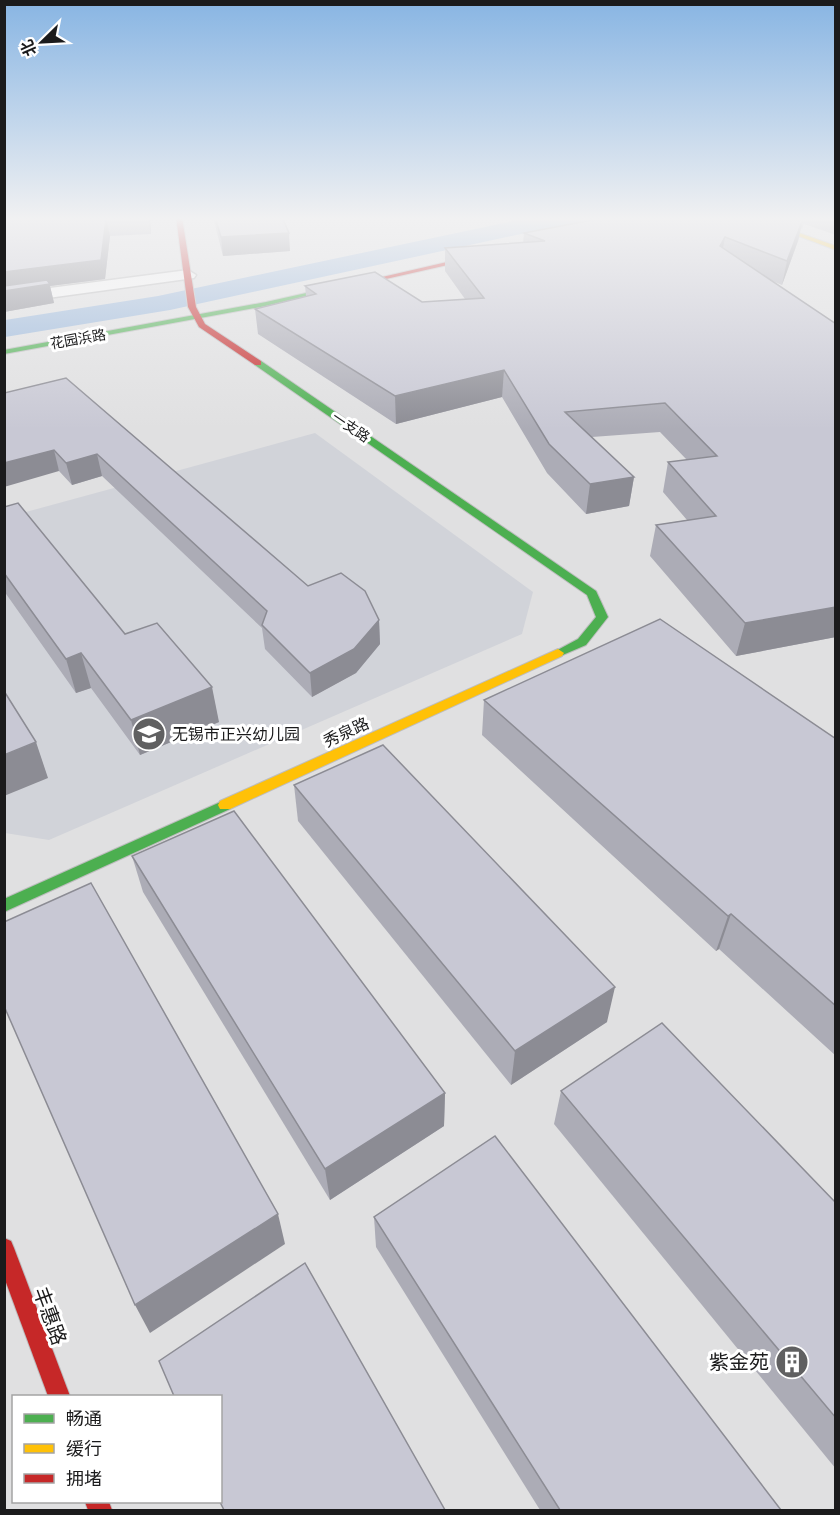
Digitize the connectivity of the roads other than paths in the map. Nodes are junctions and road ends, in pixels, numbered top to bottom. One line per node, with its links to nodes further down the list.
1 (104, 288): 4 (street)
2 (191, 288): 5 (street)
3 (340, 288): 5 (street, 花园浜路)
4 (4, 299)
5 (195, 312): 6 (street, 花园浜路); 7 (street, 一支路)
6 (4, 352)
7 (592, 593): 8 (street, 秀泉路)
8 (4, 906)
9 (4, 1248): 10 (street, 丰惠路)
10 (59, 1395)

